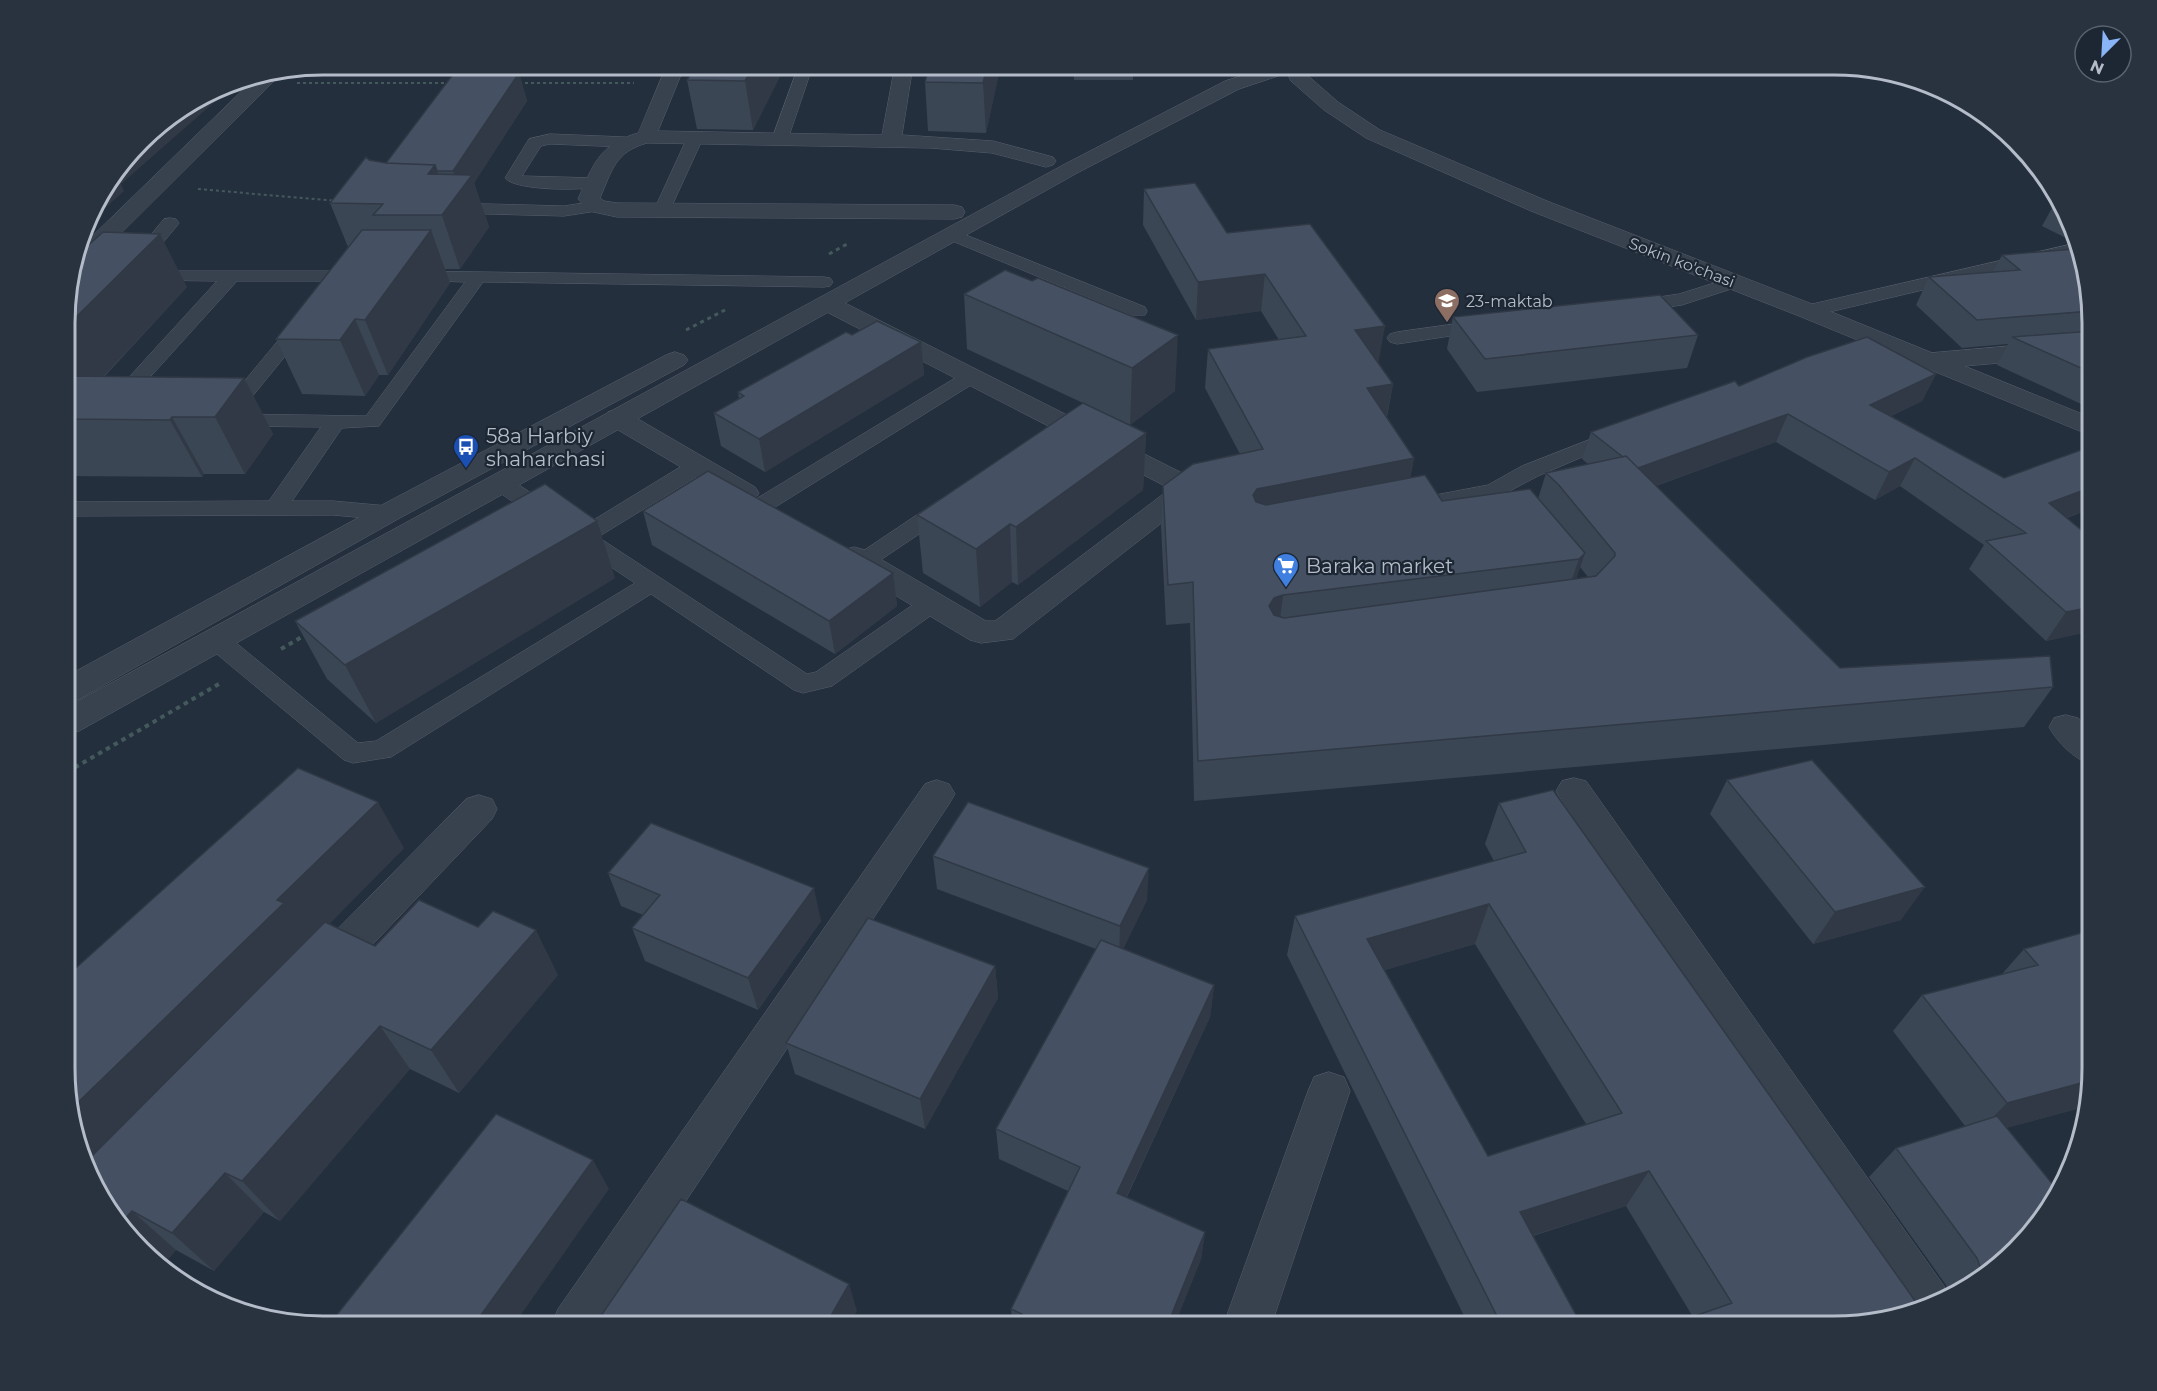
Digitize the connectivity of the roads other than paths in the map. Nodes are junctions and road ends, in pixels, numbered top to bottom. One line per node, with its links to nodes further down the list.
1 (671, 75): 9 (street)
2 (802, 75): 10 (lane)
3 (902, 75): 11 (street)
4 (1209, 75): 12 (street)
5 (1262, 75): 18 (street)
6 (1297, 75): 26 (street, Sokin ko'chasi)
7 (263, 82): 20 (street)
8 (695, 138): 9 (street); 10 (street); 16 (lane)
9 (635, 139): 13 (street); 13 (lane)
10 (780, 139): 11 (street)
11 (891, 141): 12 (street)
12 (1046, 161): 18 (street)
13 (596, 183): 14 (street)
14 (597, 206): 15 (lane); 16 (street)
15 (429, 207)
16 (662, 210): 18 (street)
17 (170, 223): 25 (lane)
18 (952, 223): 27 (street); 31 (lane)
19 (2071, 250): 30 (lane)
20 (83, 272)
21 (342, 276): 22 (lane); 25 (lane); 28 (lane)
22 (376, 276)
23 (399, 276): 24 (lane)
24 (478, 276): 27 (lane); 42 (lane)
25 (231, 277): 41 (lane)
26 (1734, 282): 29 (lane); 30 (street, Sokin ko'chasi)
27 (826, 292): 39 (street); 40 (street); 52 (street)
28 (327, 294)
29 (1611, 309)
30 (1808, 310): 34 (street, Sokin ko'chasi)
31 (1138, 311)
32 (312, 312): 42 (lane)
33 (1504, 323): 35 (lane)
34 (1871, 336): 37 (lane); 38 (street, Sokin ko'chasi)
35 (1397, 338)
36 (2082, 347): 38 (street)
37 (1839, 349)
38 (1930, 360): 43 (street, Sokin ko'chasi)
39 (972, 376): 48 (lane); 58 (street)
40 (617, 418): 45 (street); 46 (street)
41 (123, 419)
42 (336, 421): 49 (lane)
43 (2082, 424)
44 (1631, 430): 51 (lane)
45 (698, 466): 48 (street); 54 (lane)
46 (499, 482): 54 (lane); 59 (street)
47 (960, 497): 56 (lane)
48 (764, 504): 53 (street)
49 (276, 508): 50 (lane); 52 (lane)
50 (75, 509)
51 (1389, 511)
52 (388, 513): 60 (street)
53 (793, 522)
54 (581, 537): 57 (lane)
55 (833, 545): 56 (street)
56 (862, 562): 58 (street)
57 (652, 583): 58 (lane); 59 (lane)
58 (932, 603)
59 (215, 639): 61 (street)
60 (75, 687)
61 (75, 718)
62 (2066, 728): 63 (street)
63 (2082, 743)
64 (1575, 790): 69 (street)
65 (937, 794): 70 (street)
66 (479, 809): 67 (street)
67 (298, 996)
68 (1329, 1091): 71 (street)
69 (1924, 1299)
70 (582, 1316)
71 (1250, 1316)

